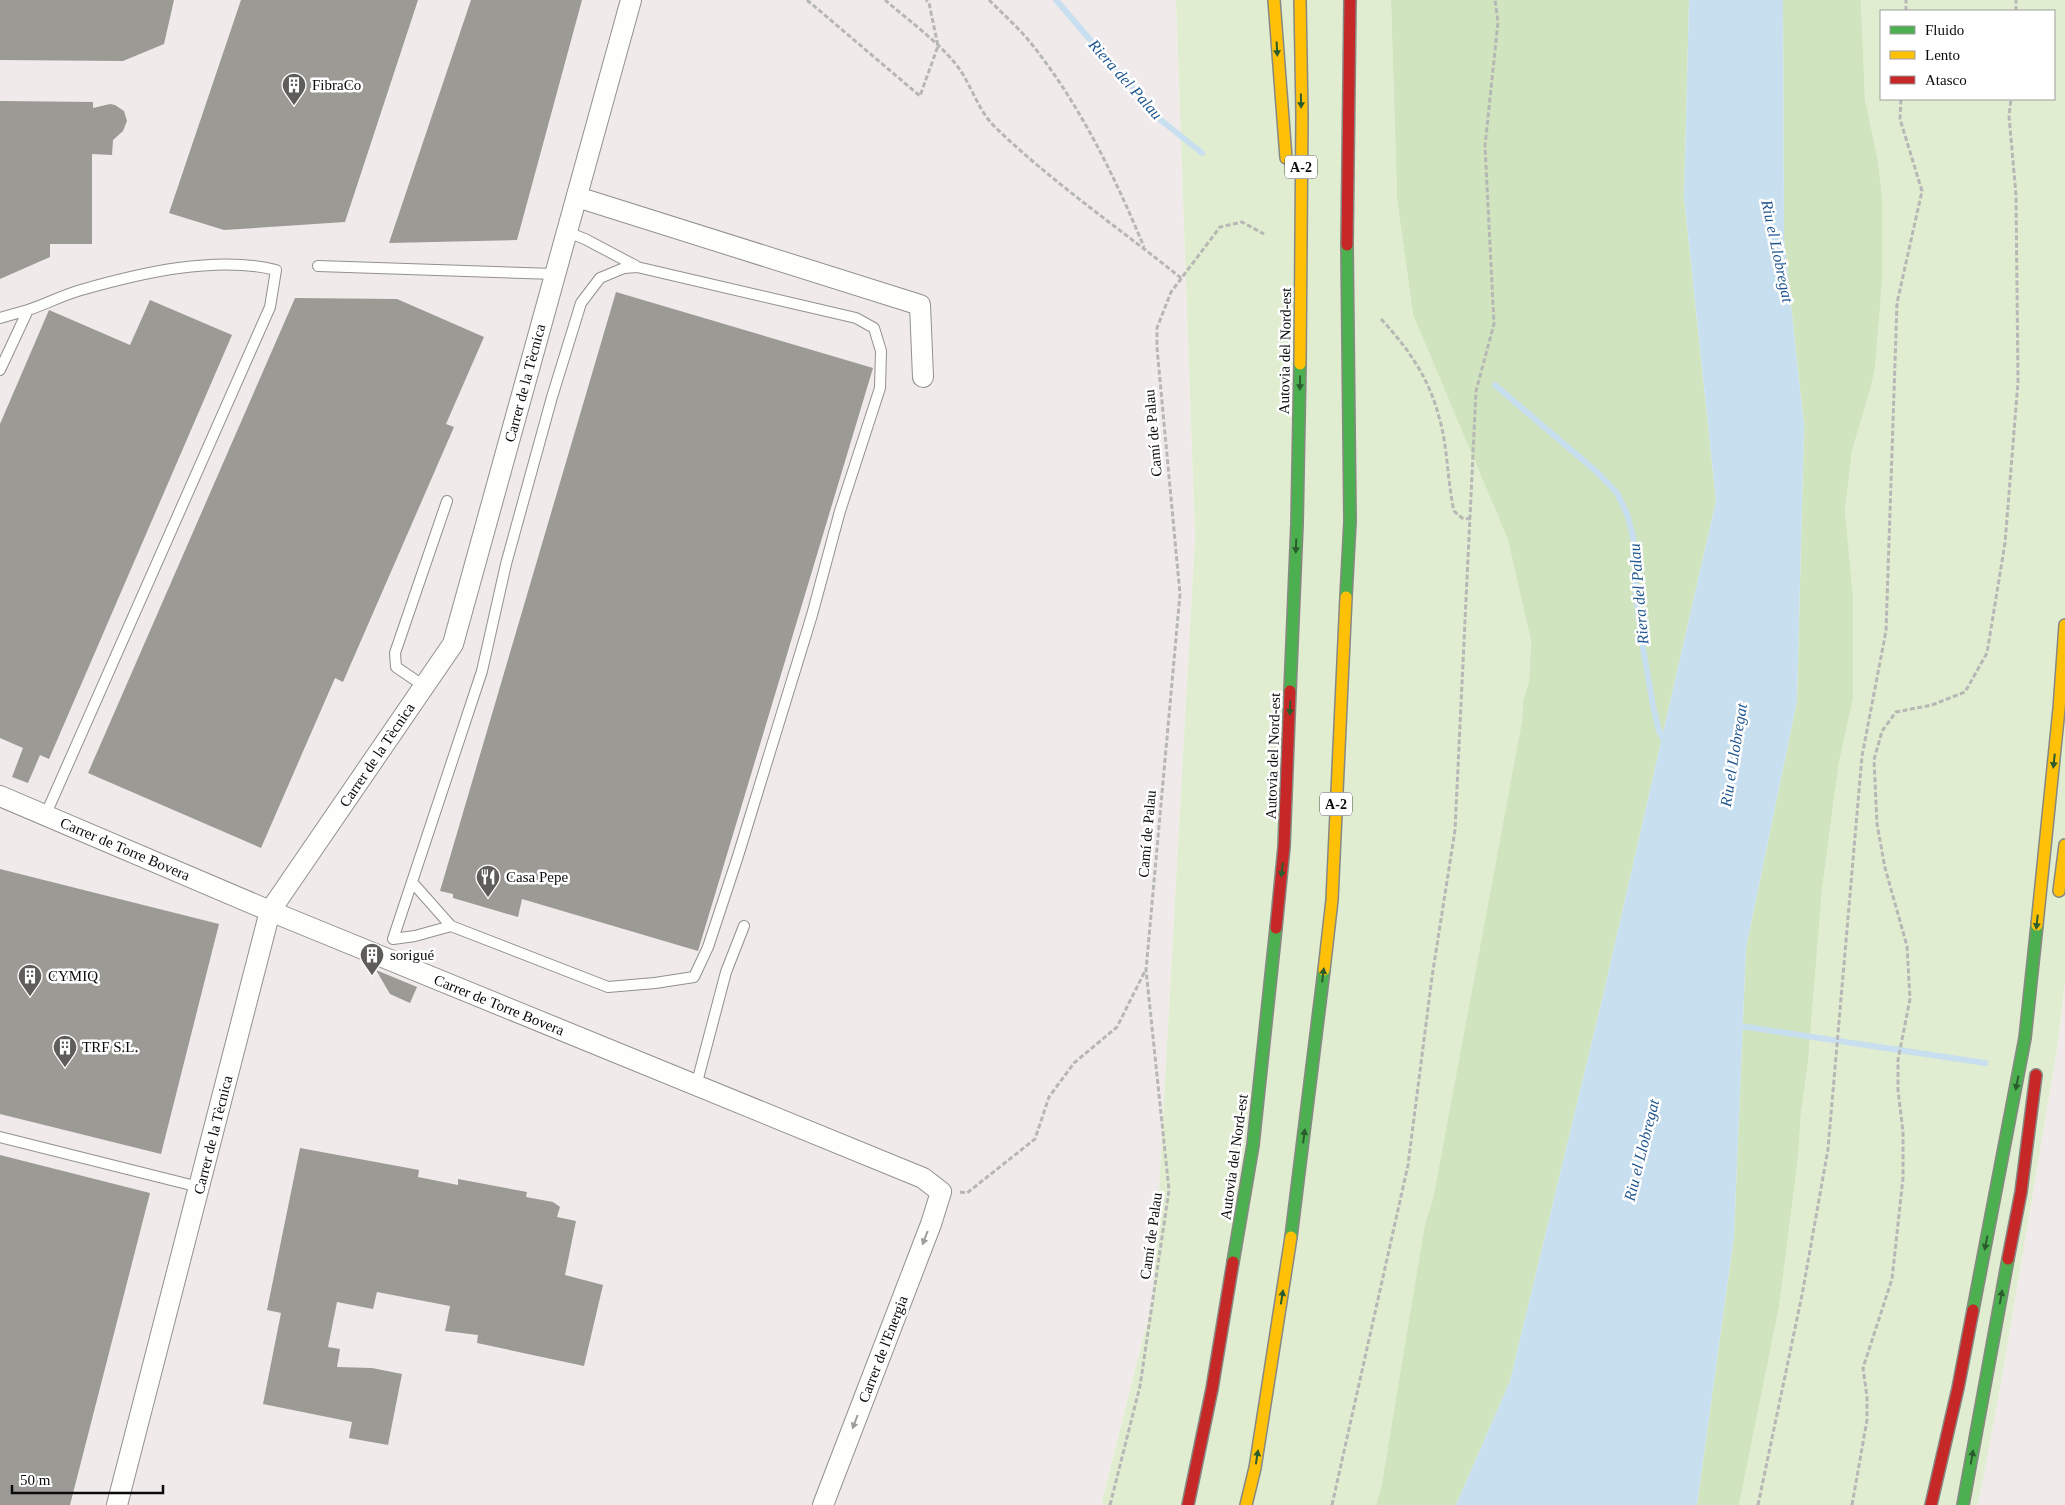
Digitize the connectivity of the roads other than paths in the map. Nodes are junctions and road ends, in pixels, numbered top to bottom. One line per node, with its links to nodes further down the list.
1 (631, 0): 8 (street, Carrer de la Tècnica)
2 (1274, 0): 7 (main road, one-way to 7)
3 (1300, 0): 16 (main road, Autovia del Nord-est / A-2, one-way to 16)
4 (1350, 0): 6 (main road, A-2)
5 (1362, 0): 6 (main road)
6 (1350, 98): 40 (main road, A-2, one-way to 6)
7 (1287, 170)
8 (576, 197): 10 (street, Carrer de la Tècnica); 18 (street)
9 (1289, 199): 16 (main road)
10 (567, 232): 12 (lane); 13 (street, Carrer de la Tècnica)
11 (318, 266): 13 (lane)
12 (637, 267): 25 (lane); 28 (lane)
13 (555, 274): 21 (street, Carrer de la Tècnica)
14 (28, 310): 15 (lane); 17 (lane); 23 (lane)
15 (0, 318)
16 (1301, 334): 39 (main road, Autovia del Nord-est / A-2, one-way to 39)
17 (0, 370)
18 (923, 377)
19 (447, 501): 21 (lane)
20 (2065, 625): 41 (main road, one-way to 41)
21 (424, 686): 27 (street, Carrer de la Tècnica)
22 (0, 796): 23 (street, Carrer de Torre Bovera)
23 (45, 816): 27 (street, Carrer de Torre Bovera)
24 (2065, 845): 26 (main road)
25 (412, 882): 28 (lane); 30 (lane)
26 (2057, 905)
27 (270, 911): 31 (street, Carrer de Torre Bovera); 35 (street, Carrer de la Tècnica)
28 (451, 926): 30 (lane)
29 (744, 926): 33 (lane)
30 (393, 939): 31 (lane)
31 (385, 959): 33 (street, Carrer de Torre Bovera)
32 (2037, 1063): 42 (main road, one-way to 32)
33 (696, 1086): 36 (street, Carrer de Torre Bovera)
34 (0, 1137): 35 (lane)
35 (199, 1187): 37 (street, Carrer de la Tècnica)
36 (941, 1192): 38 (street, Carrer de l'Energia, one-way to 38)
37 (117, 1505)
38 (823, 1505)
39 (1188, 1505)
40 (1246, 1505)
41 (1931, 1505)
42 (1963, 1505)

